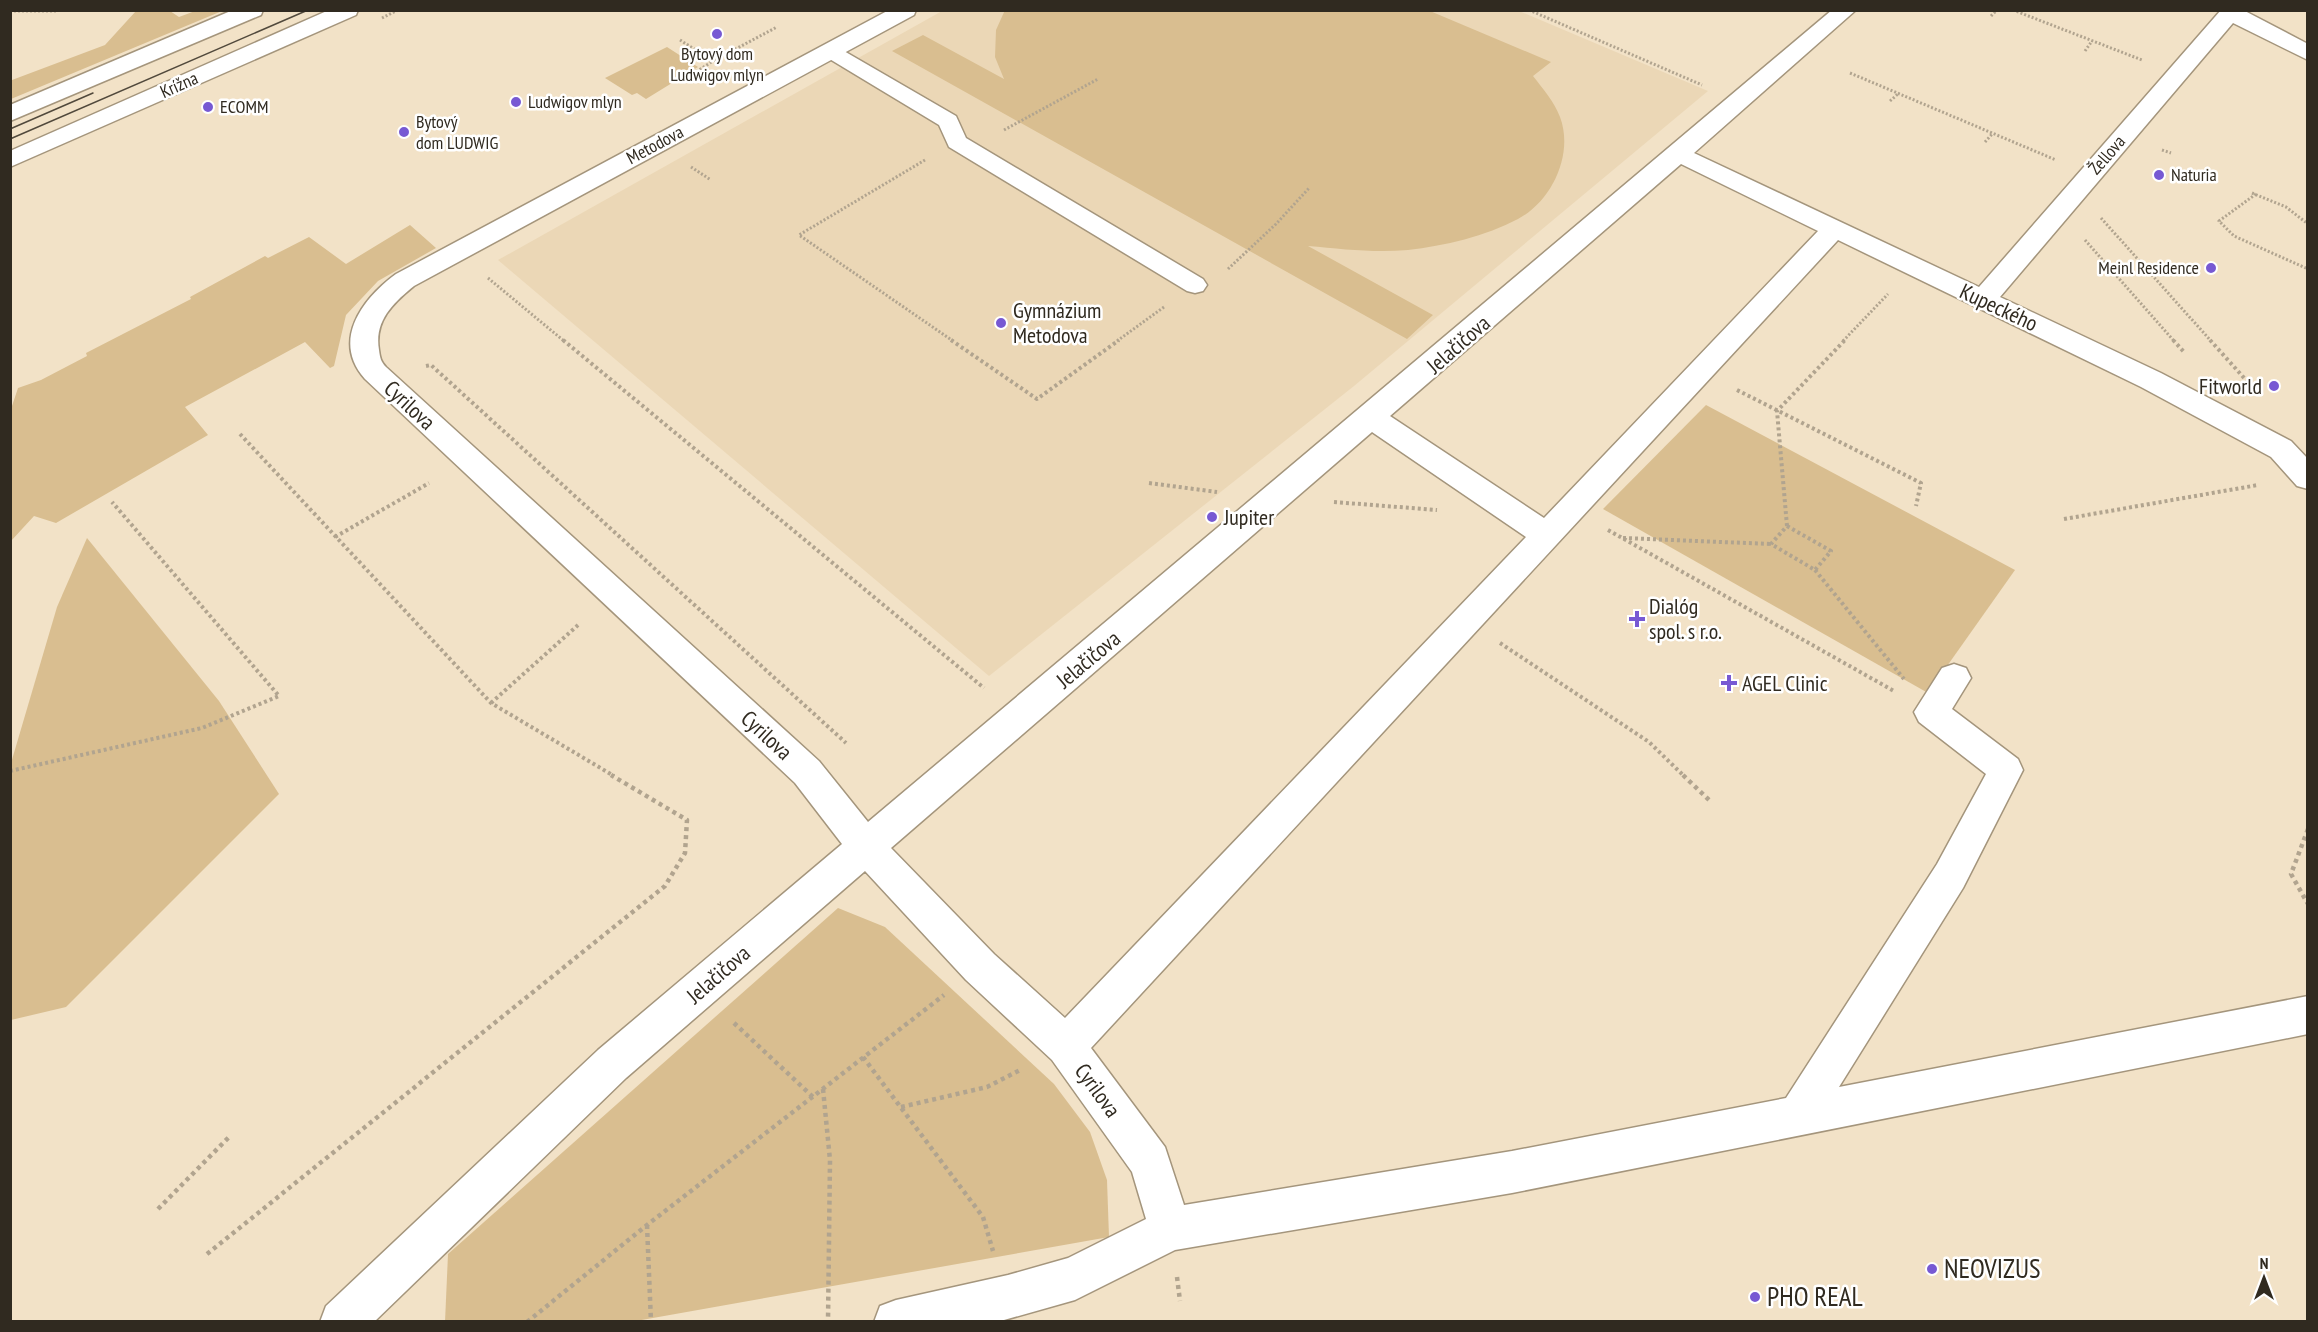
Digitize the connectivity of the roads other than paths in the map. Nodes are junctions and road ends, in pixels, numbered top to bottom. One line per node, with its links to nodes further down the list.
1 (253, 10): 8 (street, Krížna)
2 (348, 10): 10 (street, Krížna)
3 (906, 10): 6 (street, Metodova)
4 (1846, 10): 9 (street, Jelačičova)
5 (2232, 12): 7 (street); 14 (street, Žellova)
6 (830, 51): 12 (street, Metodova); 13 (lane)
7 (2307, 53)
8 (10, 114)
9 (1678, 154): 11 (street, Kupeckého); 15 (street, Jelačičova)
10 (10, 160)
11 (1834, 229): 14 (street, Kupeckého); 18 (street)
12 (405, 280): 20 (street, Cyrilova)
13 (1195, 285)
14 (1982, 300): 16 (street, Kupeckého)
15 (1372, 418): 18 (street); 20 (street, Jelačičova)
16 (2294, 446): 17 (street, Kupeckého)
17 (2307, 478)
18 (1545, 534): 22 (street)
19 (1954, 678): 23 (street)
20 (866, 846): 22 (street, Cyrilova); 25 (street, Jelačičova)
21 (2307, 1015): 23 (street)
22 (1066, 1046): 24 (street, Cyrilova)
23 (1798, 1116): 24 (street)
24 (1170, 1229): 26 (street)
25 (342, 1322)
26 (896, 1322)

